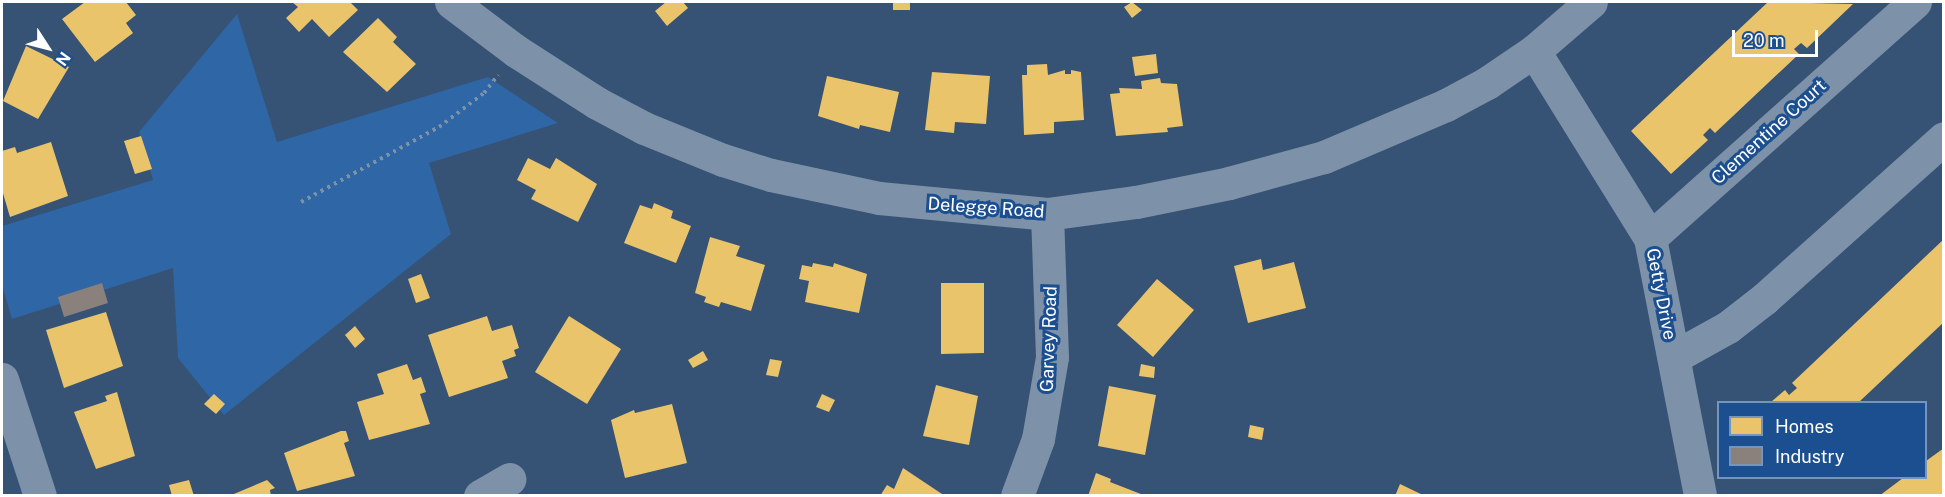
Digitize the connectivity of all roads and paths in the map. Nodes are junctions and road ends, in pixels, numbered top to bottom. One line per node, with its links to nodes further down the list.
1 (451, 2): 4 (street, Delegge Road)
2 (1591, 2): 5 (street, Delegge Road)
3 (1915, 2): 9 (street, Clementine Court)
4 (516, 51): 7 (path); 8 (street, Delegge Road)
5 (1534, 51): 8 (street, Delegge Road); 9 (street, Getty Drive)
6 (1944, 138): 10 (street)
7 (301, 202)
8 (1047, 214): 15 (street, Garvey Road)
9 (1650, 238): 10 (street, Getty Drive)
10 (1674, 357): 16 (street, Getty Drive)
11 (2, 379): 13 (street)
12 (510, 479): 14 (street)
13 (40, 495)
14 (480, 495)
15 (1017, 495)
16 (1700, 495)

